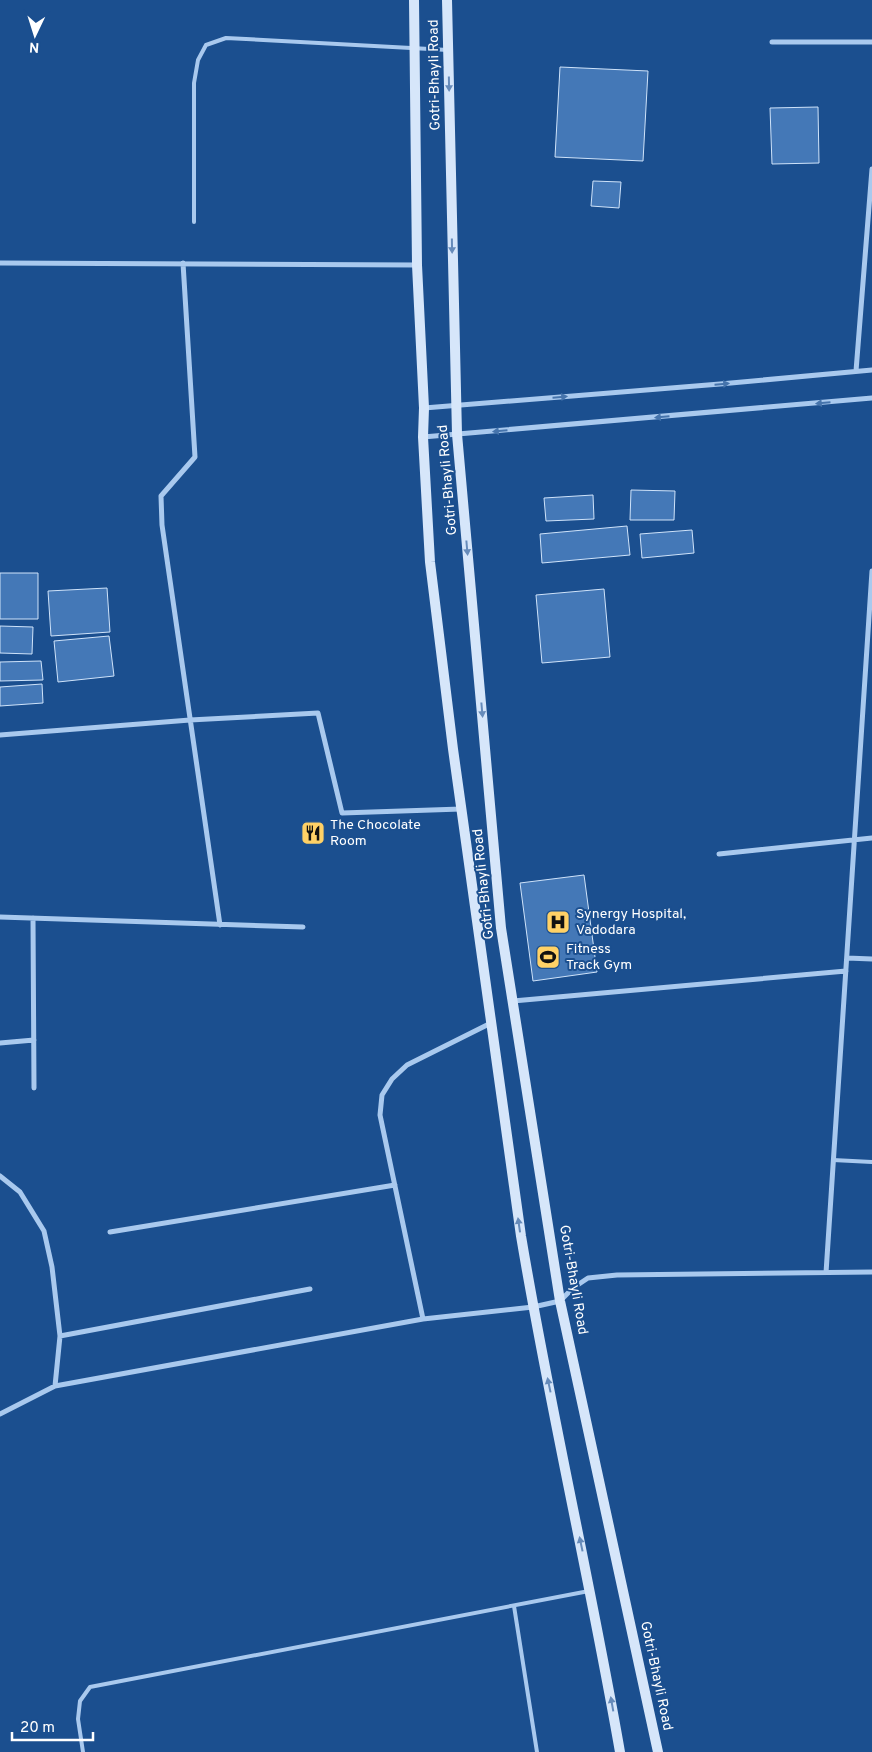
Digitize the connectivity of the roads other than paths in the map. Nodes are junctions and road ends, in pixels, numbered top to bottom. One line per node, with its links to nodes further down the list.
1 (414, 0): 5 (street, Gotri-Bhayli Road)
2 (447, 0): 6 (street, Gotri-Bhayli Road)
3 (772, 42): 4 (street)
4 (872, 42)
5 (414, 47): 6 (lane); 8 (lane); 11 (street, Gotri-Bhayli Road)
6 (448, 50): 15 (street, Gotri-Bhayli Road, one-way to 15)
7 (872, 168): 13 (street)
8 (194, 222)
9 (0, 263): 10 (street)
10 (183, 264): 11 (street); 20 (street)
11 (417, 264): 16 (street, Gotri-Bhayli Road)
12 (872, 370): 13 (street)
13 (856, 371): 15 (street, one-way to 13)
14 (872, 398): 17 (street, one-way to 17)
15 (456, 406): 16 (street); 17 (street, Gotri-Bhayli Road)
16 (424, 408): 18 (street, Gotri-Bhayli Road)
17 (457, 434): 18 (street); 33 (street, Gotri-Bhayli Road, one-way to 33)
18 (423, 437): 22 (street, Gotri-Bhayli Road)
19 (872, 571): 24 (street)
20 (190, 720): 21 (street); 22 (street); 28 (street)
21 (0, 736)
22 (461, 809): 34 (street, Gotri-Bhayli Road)
23 (872, 838): 24 (street)
24 (855, 841): 25 (street); 30 (street)
25 (719, 854)
26 (0, 917): 27 (street)
27 (33, 918): 28 (street); 35 (street)
28 (220, 925): 29 (street)
29 (304, 927)
30 (847, 958): 31 (street); 32 (street)
31 (872, 959)
32 (846, 971): 33 (street); 38 (street)
33 (513, 1001): 46 (street, Gotri-Bhayli Road)
34 (491, 1023): 41 (street); 47 (street, Gotri-Bhayli Road, one-way to 34)
35 (34, 1040): 36 (street); 37 (street)
36 (0, 1043)
37 (34, 1088)
38 (833, 1160): 39 (lane); 44 (street)
39 (872, 1162)
40 (0, 1176): 49 (street)
41 (395, 1185): 42 (street); 48 (street)
42 (110, 1232)
43 (872, 1272): 44 (street)
44 (826, 1273): 46 (street)
45 (310, 1289): 49 (street)
46 (560, 1301): 47 (street); 57 (street, Gotri-Bhayli Road)
47 (533, 1307): 48 (street); 52 (street, Gotri-Bhayli Road, one-way to 47)
48 (423, 1319): 50 (street)
49 (60, 1336): 50 (street)
50 (55, 1386): 51 (street)
51 (0, 1414)
52 (591, 1591): 53 (lane); 56 (street, Gotri-Bhayli Road, one-way to 52)
53 (514, 1606): 54 (lane); 55 (lane)
54 (84, 1752)
55 (537, 1752)
56 (620, 1752)
57 (658, 1752)

